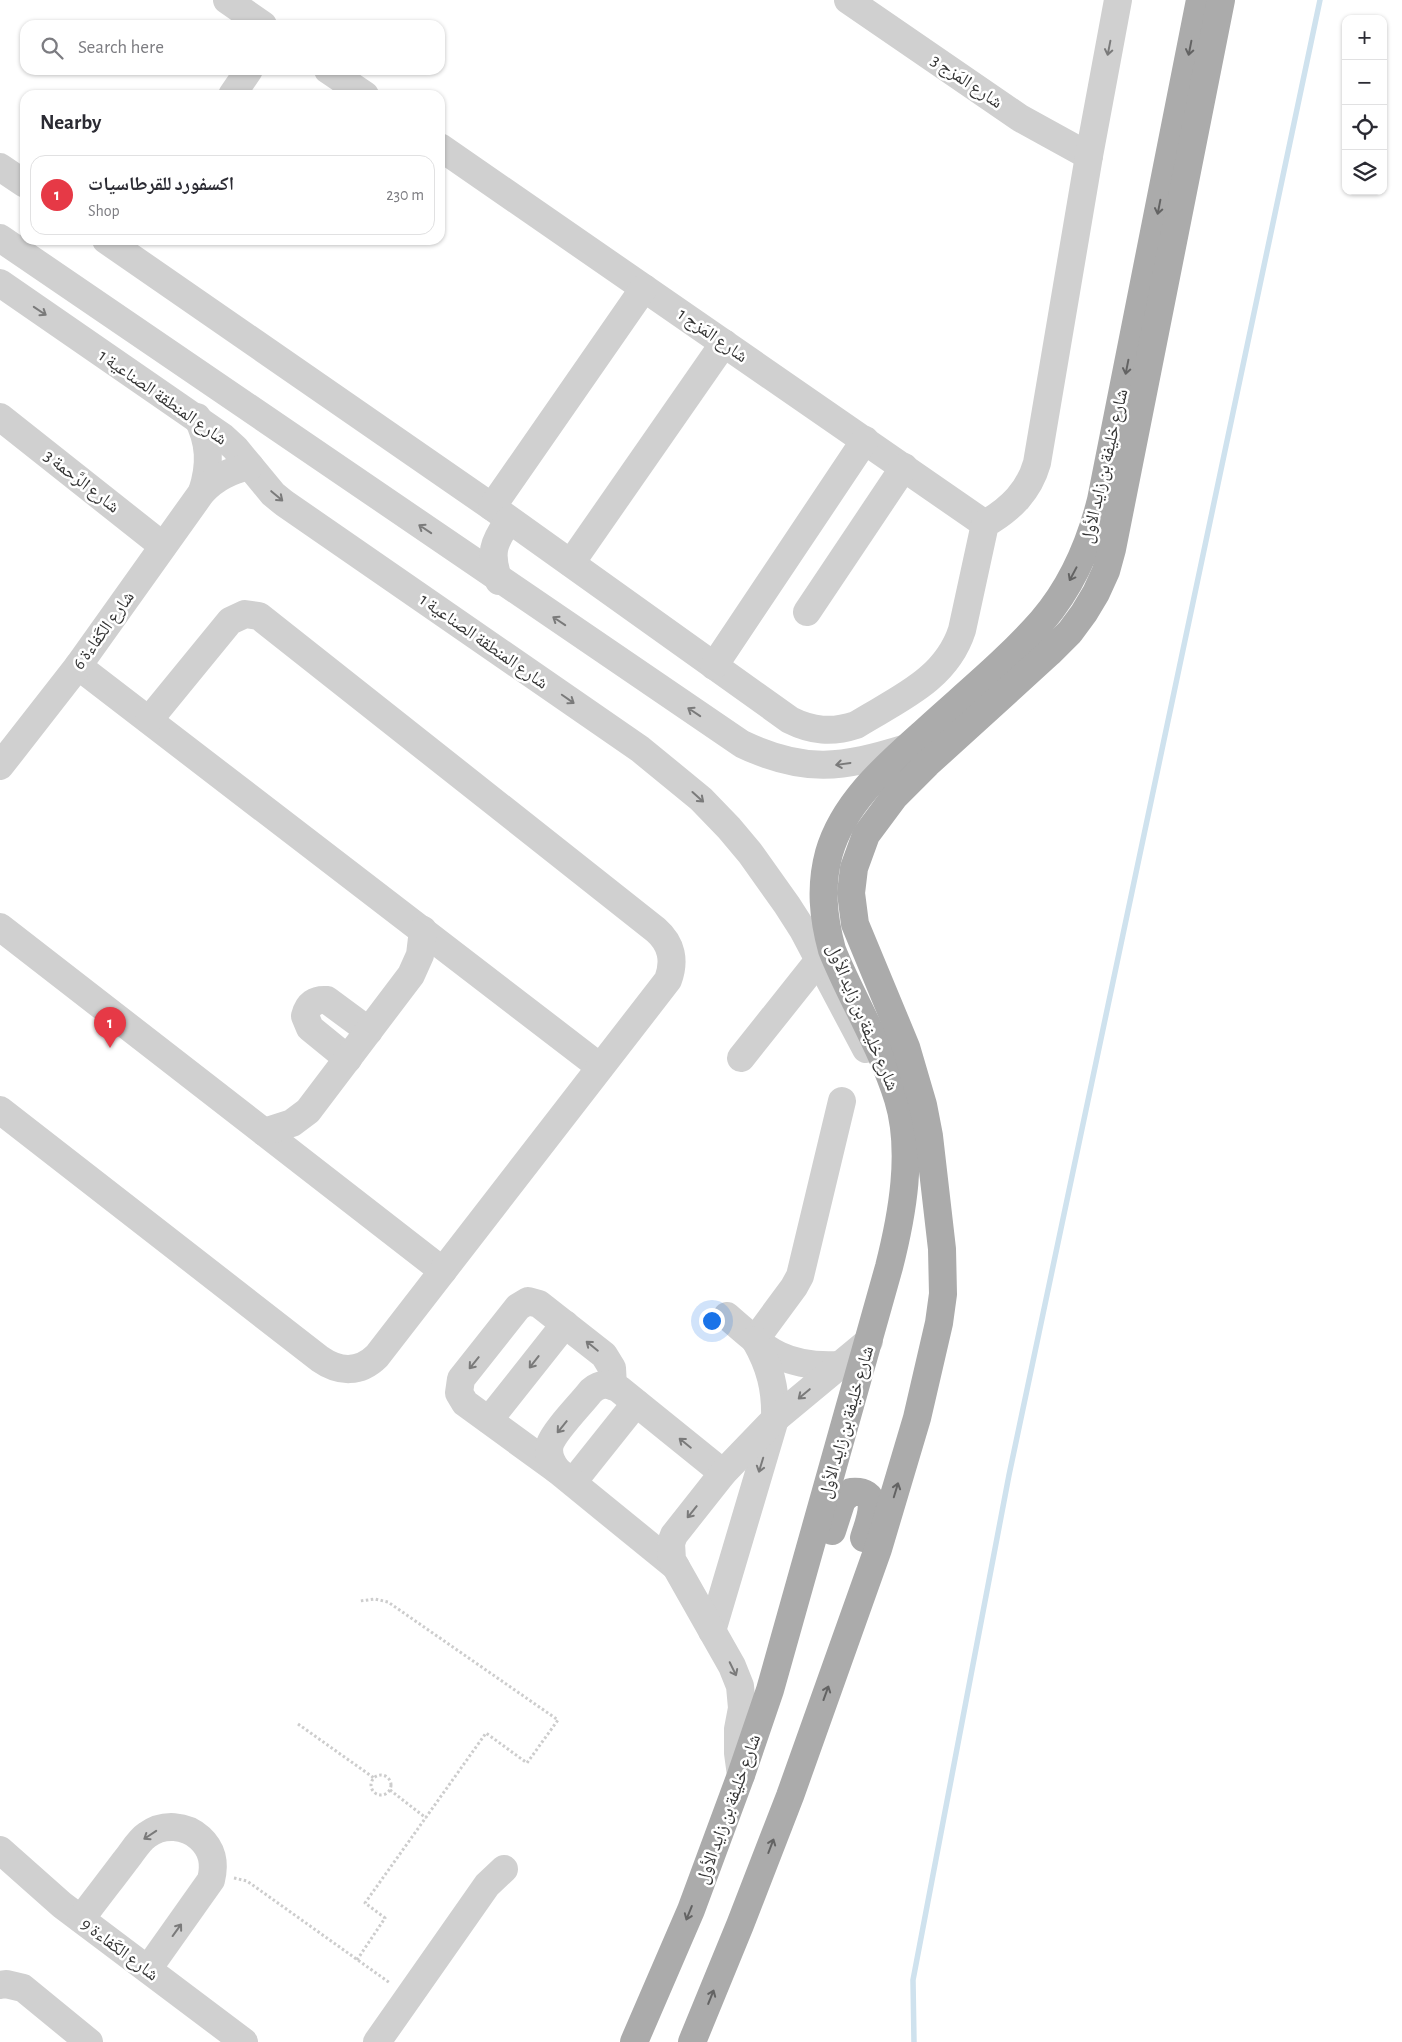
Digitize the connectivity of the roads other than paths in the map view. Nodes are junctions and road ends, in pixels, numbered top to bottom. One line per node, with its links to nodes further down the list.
1 (227, 0): 6 (street)
2 (848, 0): 12 (street, شارع المَزج 3)
3 (1118, 0): 12 (street, one-way to 12)
4 (1200, 0): 39 (main road, شارع خليفة بن زايد الأول, one-way to 39)
5 (1221, 0): 66 (main road, شارع خليفة بن زايد الأول, one-way to 5)
6 (256, 20)
7 (246, 75): 9 (street)
8 (335, 75): 10 (street)
9 (235, 90)
10 (358, 90)
11 (445, 150): 21 (street, شارع المَزج 1)
12 (1089, 156): 30 (street)
13 (0, 167): 14 (street)
14 (20, 181)
15 (0, 228): 16 (street)
16 (20, 233)
17 (0, 238): 19 (street)
18 (122, 245): 29 (street)
19 (33, 251): 20 (street); 32 (street, one-way to 19)
20 (3, 285): 24 (street, شارع المنطقة الصناعية 1, one-way to 24)
21 (644, 288): 22 (street, شارع المَزج 1); 29 (street)
22 (724, 343): 25 (street, شارع المَزج 1); 33 (street)
23 (0, 417): 31 (street, شارع الرَّحمة 3)
24 (197, 417): 26 (street, شارع المنطقة الصناعية 1); 28 (street, شارع الكَفاءة 6)
25 (865, 440): 27 (street, شارع المَزج 1); 37 (street)
26 (250, 466): 28 (street, شارع الكَفاءة 6); 43 (street, شارع المنطقة الصناعية 1, one-way to 43)
27 (904, 467): 30 (street, شارع المَزج 1); 35 (street)
28 (202, 492): 31 (street, شارع الكَفاءة 6)
29 (499, 522): 32 (street); 33 (street); 34 (street)
30 (985, 524): 37 (street)
31 (163, 546): 36 (street, شارع الكَفاءة 6)
32 (450, 547): 34 (street)
33 (570, 563): 37 (street)
34 (499, 580): 39 (street, one-way to 34)
35 (807, 612)
36 (78, 666): 38 (street); 40 (street, شارع الكَفاءة 6)
37 (714, 666)
38 (149, 720): 42 (street); 47 (street)
39 (907, 748): 48 (main road, شارع خليفة بن زايد الأول)
40 (0, 766)
41 (0, 927): 51 (street)
42 (423, 930): 44 (street); 47 (street)
43 (819, 960): 46 (street); 48 (street, شارع المنطقة الصناعية 1)
44 (369, 1031): 45 (street); 45 (street)
45 (348, 1058): 51 (street)
46 (741, 1058)
47 (600, 1067): 52 (street)
48 (890, 1075): 56 (main road, شارع خليفة بن زايد الأول)
49 (842, 1101): 55 (street)
50 (0, 1110): 52 (street)
51 (264, 1132): 52 (street)
52 (443, 1271)
53 (726, 1316): 55 (street)
54 (565, 1324): 58 (street, one-way to 54); 61 (street, one-way to 61); 61 (street, one-way to 61)
55 (755, 1340): 57 (street); 60 (street)
56 (868, 1341): 57 (street); 67 (main road, شارع خليفة بن زايد الأول)
57 (839, 1365): 60 (street, one-way to 60)
58 (613, 1386): 59 (street); 63 (street, one-way to 63)
59 (636, 1403): 62 (street, one-way to 59); 63 (street)
60 (775, 1419): 62 (street); 65 (street, one-way to 65)
61 (489, 1420): 63 (street)
62 (723, 1474): 64 (street, one-way to 64)
63 (565, 1476): 64 (street)
64 (676, 1567): 65 (street)
65 (712, 1631): 68 (street, one-way to 68)
66 (837, 1662): 67 (main road); 78 (main road, شارع خليفة بن زايد الأول, one-way to 66)
67 (770, 1690): 68 (main road, شارع خليفة بن زايد الأول)
68 (741, 1775): 77 (main road, شارع خليفة بن زايد الأول, one-way to 77)
69 (0, 1850): 71 (street, شارع الكَفاءة 9)
70 (504, 1869): 76 (street)
71 (80, 1919): 72 (street, شارع الكَفاءة 9); 72 (street, one-way to 71)
72 (148, 1969): 75 (street, شارع الكَفاءة 9)
73 (0, 1986): 74 (street)
74 (89, 2042)
75 (244, 2042)
76 (377, 2042)
77 (634, 2042)
78 (692, 2042)

